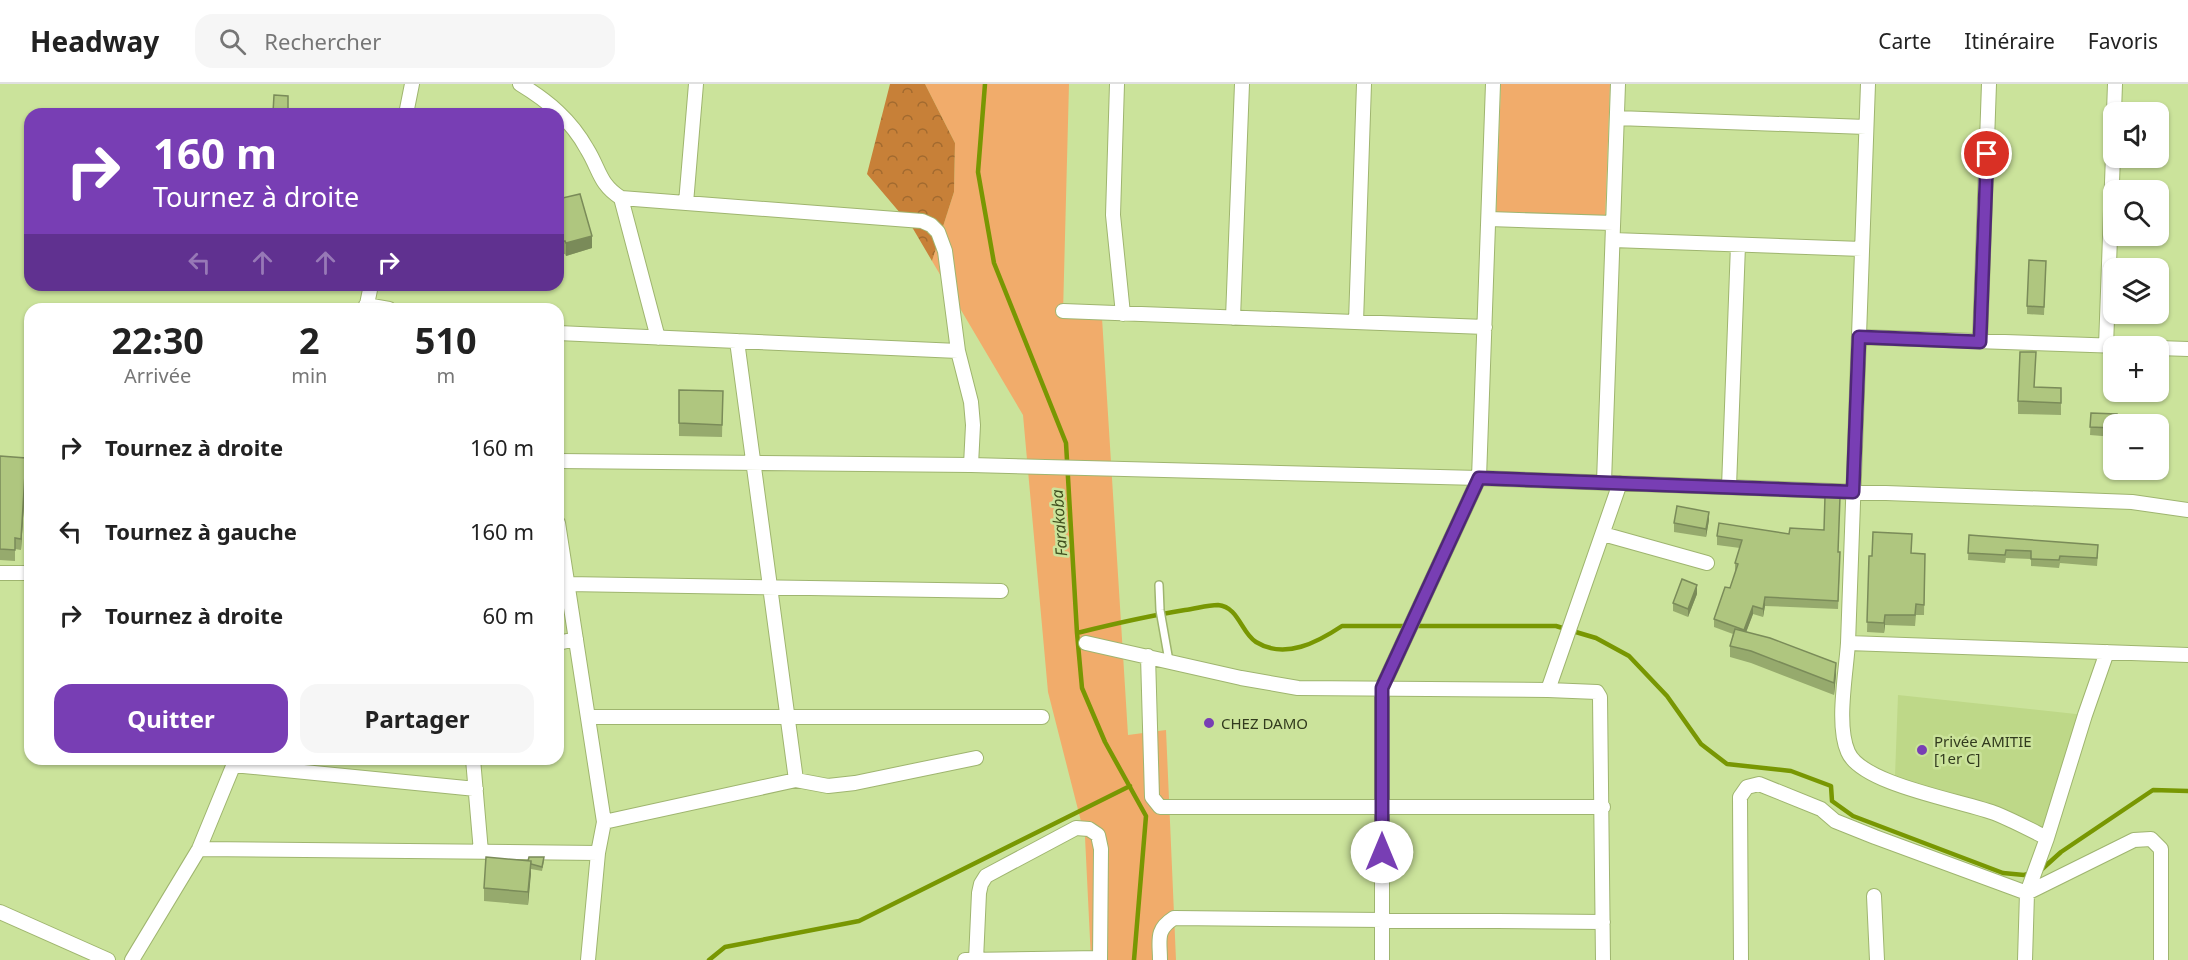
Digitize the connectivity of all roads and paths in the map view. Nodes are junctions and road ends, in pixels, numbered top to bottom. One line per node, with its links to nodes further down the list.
1 (412, 84): 13 (street)
2 (520, 84): 14 (street)
3 (696, 84): 20 (street)
4 (1117, 84): 27 (street)
5 (1242, 84): 28 (street)
6 (1364, 84): 29 (street)
7 (1493, 84): 21 (street)
8 (1618, 84): 16 (street)
9 (1868, 84): 17 (street)
10 (1989, 84): 36 (street)
11 (2115, 84): 12 (street)
12 (2114, 102)
13 (407, 108)
14 (556, 108)
15 (564, 115): 19 (street)
16 (1617, 118): 17 (street); 22 (street)
17 (1866, 127): 25 (street)
18 (2114, 168): 32 (street)
19 (621, 198): 20 (street); 34 (street)
20 (686, 203): 40 (street)
21 (1488, 219): 22 (street); 30 (street)
22 (1613, 223): 23 (street)
23 (1613, 240): 24 (street); 45 (street)
24 (1738, 245): 25 (street); 47 (street)
25 (1862, 249): 33 (street)
26 (1063, 312): 27 (street)
27 (1123, 314): 28 (street)
28 (1233, 318): 29 (street)
29 (1356, 322): 30 (street)
30 (1485, 327): 44 (street)
31 (564, 333): 34 (street)
32 (2113, 336)
33 (1859, 337): 36 (street); 48 (street)
34 (658, 338): 35 (street)
35 (736, 341): 40 (street); 42 (street)
36 (1980, 342): 37 (street)
37 (2103, 346)
38 (2169, 348): 39 (street)
39 (2188, 349)
40 (958, 351): 43 (street)
41 (564, 461): 42 (street)
42 (752, 463): 43 (street); 57 (street)
43 (971, 465): 44 (street)
44 (1479, 478): 45 (street); 67 (street)
45 (1604, 482): 46 (street)
46 (1620, 483): 47 (street); 50 (street)
47 (1729, 487): 48 (street)
48 (1853, 492): 49 (street); 62 (street)
49 (2188, 510)
50 (1603, 534): 51 (street); 68 (street)
51 (1707, 563)
52 (564, 564): 55 (street)
53 (0, 573): 54 (street)
54 (24, 573)
55 (567, 584): 57 (street); 59 (street)
56 (1160, 585): 66 (lane)
57 (769, 588): 58 (street); 70 (street)
58 (1001, 591)
59 (576, 639): 60 (street); 69 (street)
60 (564, 642)
61 (1086, 643): 65 (street)
62 (1848, 643): 63 (street); 81 (street)
63 (2107, 652): 64 (street); 81 (street)
64 (2188, 655)
65 (1148, 656): 66 (street); 78 (street)
66 (1169, 661): 67 (street)
67 (1382, 688): 68 (street); 78 (street)
68 (1548, 690): 79 (street)
69 (588, 717): 70 (street); 80 (street)
70 (787, 717): 71 (street); 76 (street)
71 (1042, 717)
72 (975, 758): 76 (street)
73 (234, 765): 82 (street)
74 (304, 765): 77 (street)
75 (474, 765): 77 (street)
76 (796, 780): 80 (street)
77 (476, 789): 83 (street)
78 (1382, 807): 79 (street); 88 (street)
79 (1603, 807): 89 (street)
80 (604, 822): 84 (street)
81 (2047, 838): 85 (street)
82 (199, 849): 83 (street); 92 (street)
83 (481, 852): 84 (street)
84 (598, 854): 93 (street)
85 (2027, 893): 99 (street); 101 (street); 102 (street)
86 (1874, 896): 100 (street)
87 (0, 912): 91 (street)
88 (1382, 920): 89 (street); 96 (street); 97 (street)
89 (1603, 922): 98 (street)
90 (1100, 959): 95 (street); 95 (street)
91 (108, 960)
92 (132, 960)
93 (588, 960)
94 (966, 960): 95 (street)
95 (976, 960)
96 (1160, 960)
97 (1382, 960)
98 (1603, 960)
99 (1741, 960)
100 (1877, 960)
101 (2025, 960)
102 (2161, 960)

